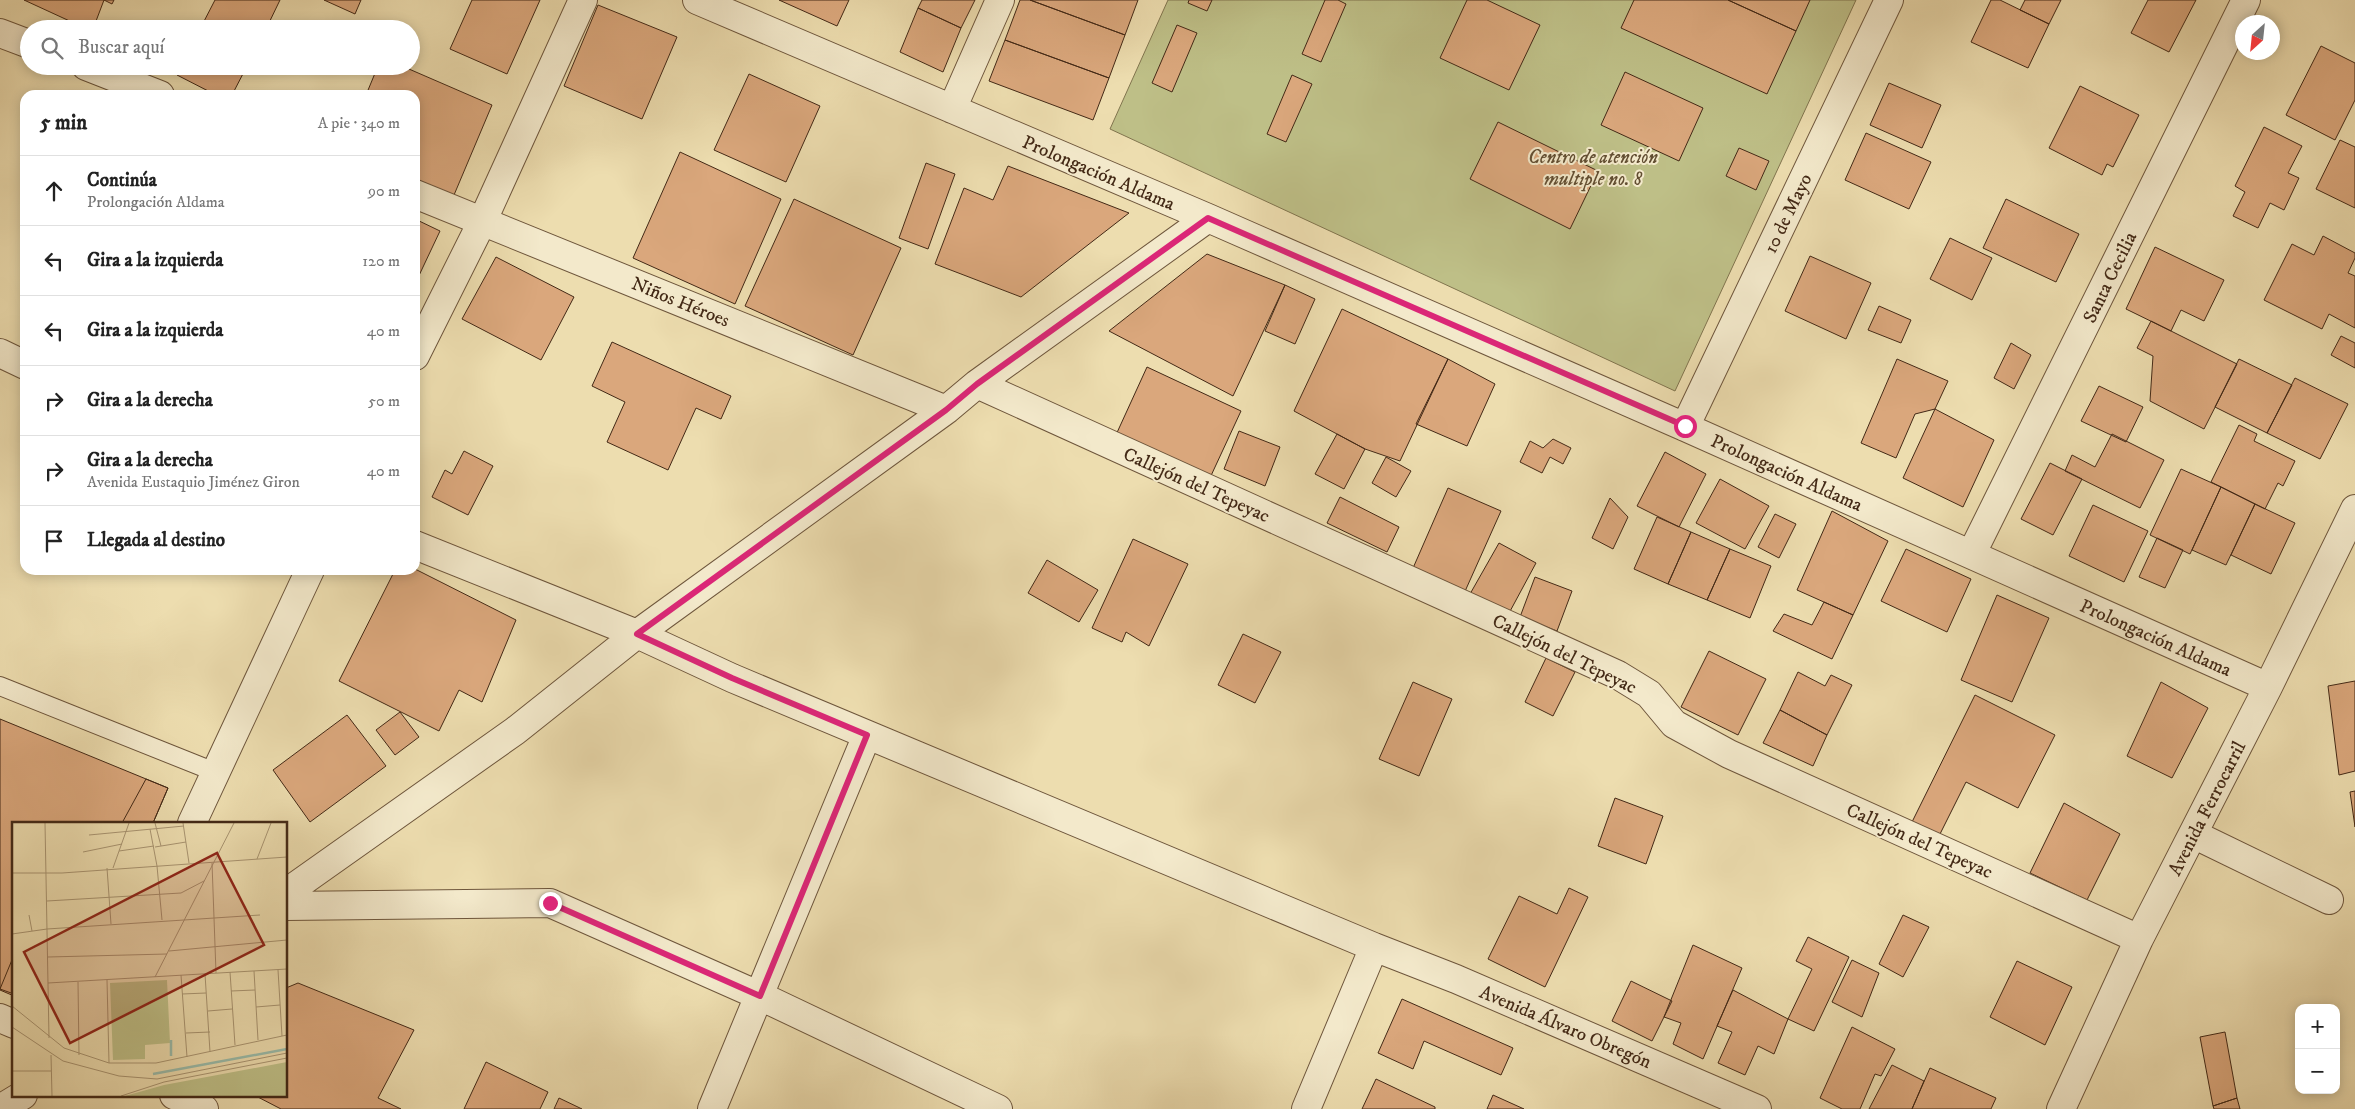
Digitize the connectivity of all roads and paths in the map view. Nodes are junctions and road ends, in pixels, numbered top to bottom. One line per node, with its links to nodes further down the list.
1 (583, 0): 13 (street)
2 (1000, 0): 10 (street)
3 (1889, 0): 19 (street, 10 de Mayo)
4 (2246, 0): 22 (street, Santa Cecilia)
5 (703, 1): 10 (street, Prolongación Aldama)
6 (0, 33): 7 (street)
7 (20, 41)
8 (109, 75): 9 (street)
9 (147, 90)
10 (952, 109): 12 (street, Prolongación Aldama)
11 (420, 196): 13 (street, Niños Héroes)
12 (1208, 218): 17 (street); 19 (street, Prolongación Aldama)
13 (483, 220): 14 (street); 18 (street, Niños Héroes)
14 (420, 346)
15 (0, 354): 16 (street)
16 (20, 363)
17 (977, 384): 18 (street); 34 (street, Callejón del Tepeyac)
18 (946, 410): 24 (street)
19 (1685, 426): 22 (street, Prolongación Aldama)
20 (2355, 509): 26 (street, Avenida Ferrocarril)
21 (420, 547): 24 (street, Avenida Álvaro Obregón)
22 (1972, 553): 26 (street, Prolongación Aldama)
23 (308, 575): 28 (street)
24 (637, 634): 27 (street, Avenida Álvaro Obregón); 31 (street)
25 (0, 686): 28 (lane)
26 (2268, 687): 30 (street, Avenida Ferrocarril)
27 (867, 735): 35 (street, Avenida Álvaro Obregón); 36 (street)
28 (215, 772): 29 (street)
29 (192, 822)
30 (2193, 834): 32 (street); 34 (street, Avenida Ferrocarril)
31 (288, 892)
32 (2328, 900)
33 (288, 906): 36 (street)
34 (2139, 939): 47 (street, Avenida Ferrocarril)
35 (1374, 947): 45 (street); 46 (street, Avenida Álvaro Obregón)
36 (760, 996): 43 (street); 44 (street)
37 (0, 1018): 38 (street)
38 (12, 1023)
39 (21, 1096): 41 (street)
40 (176, 1096): 42 (street)
41 (0, 1109)
42 (204, 1109)
43 (712, 1109)
44 (998, 1109)
45 (1306, 1109)
46 (1756, 1109)
47 (2061, 1109)

